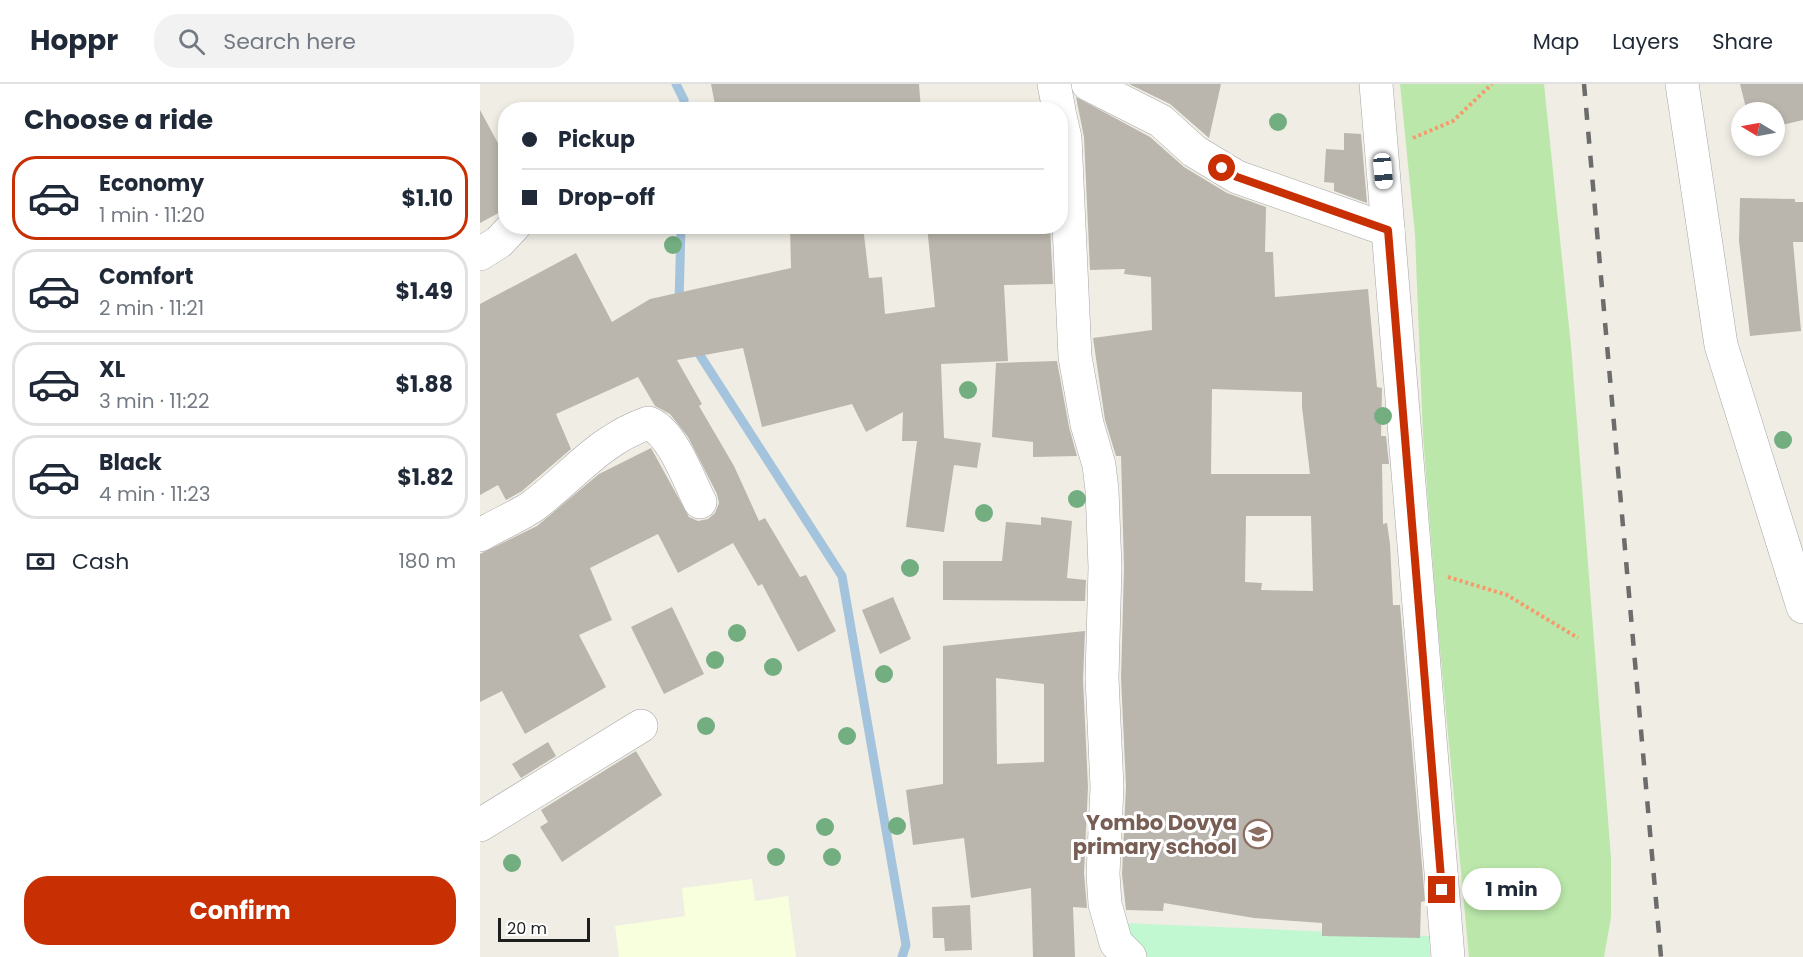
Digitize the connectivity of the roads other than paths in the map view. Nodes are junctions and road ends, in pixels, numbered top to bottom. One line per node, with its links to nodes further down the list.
1 (1054, 84): 5 (street)
2 (1088, 84): 6 (street)
3 (1376, 84): 6 (street)
4 (1682, 84): 12 (street)
5 (1057, 102)
6 (1388, 230): 16 (street)
7 (506, 234): 9 (street)
8 (1067, 234): 15 (street)
9 (480, 254)
10 (700, 502): 11 (street)
11 (480, 535)
12 (1803, 607)
13 (642, 726): 14 (street)
14 (480, 825)
15 (1130, 957)
16 (1448, 957)

